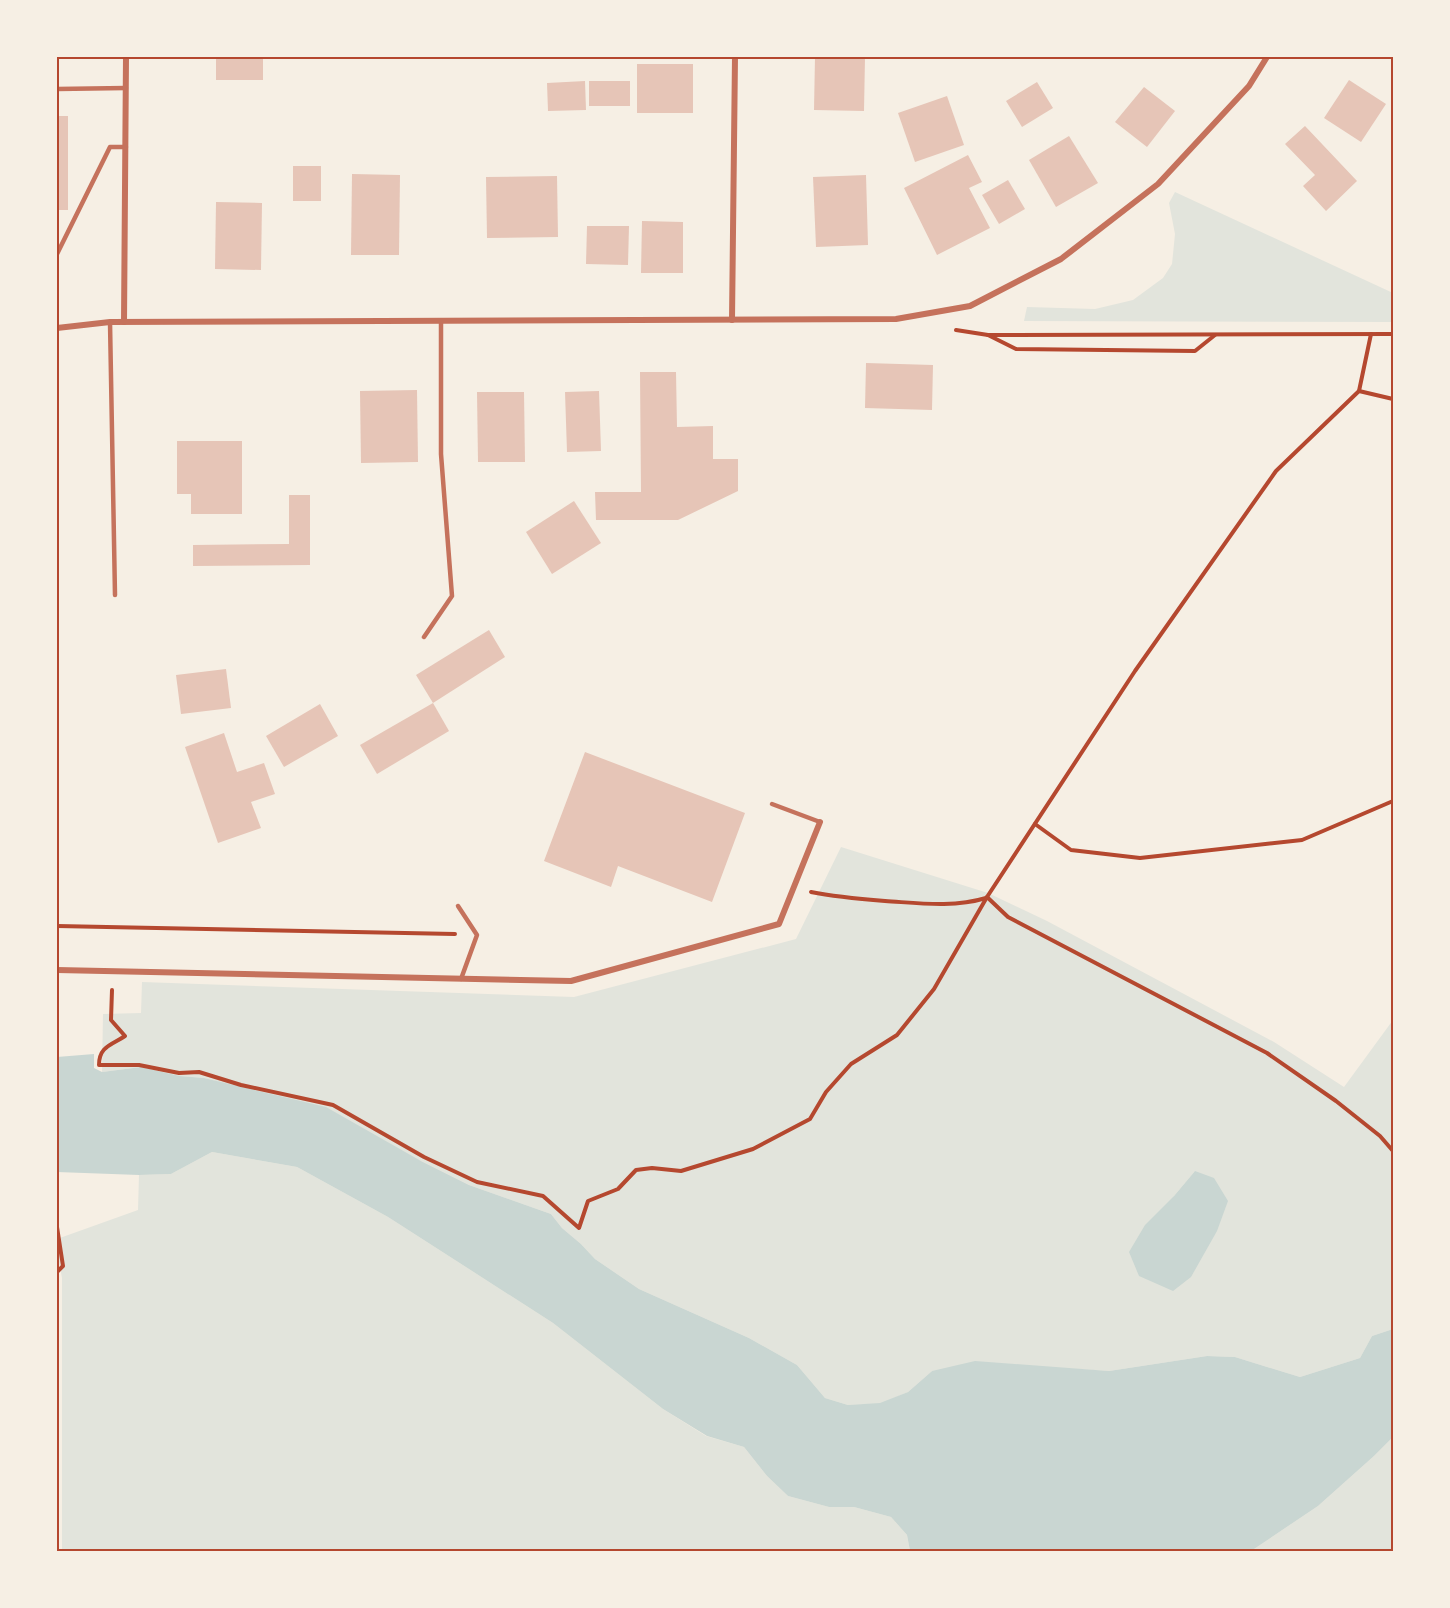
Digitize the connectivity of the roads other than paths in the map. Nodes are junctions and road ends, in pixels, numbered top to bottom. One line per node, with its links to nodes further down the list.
1 (126, 57): 4 (street)
2 (735, 57): 8 (street)
3 (1267, 57): 8 (street)
4 (126, 88): 5 (lane); 6 (street)
5 (57, 89)
6 (126, 147): 7 (lane); 11 (street)
7 (57, 254)
8 (732, 320): 9 (street)
9 (441, 321): 11 (street); 14 (lane)
10 (110, 322): 11 (street); 12 (street); 13 (lane)
11 (124, 322)
12 (57, 328)
13 (115, 596)
14 (424, 637)
15 (772, 804): 16 (lane)
16 (820, 822): 19 (street)
17 (458, 906): 19 (lane)
18 (57, 970): 19 (street)
19 (461, 979)

